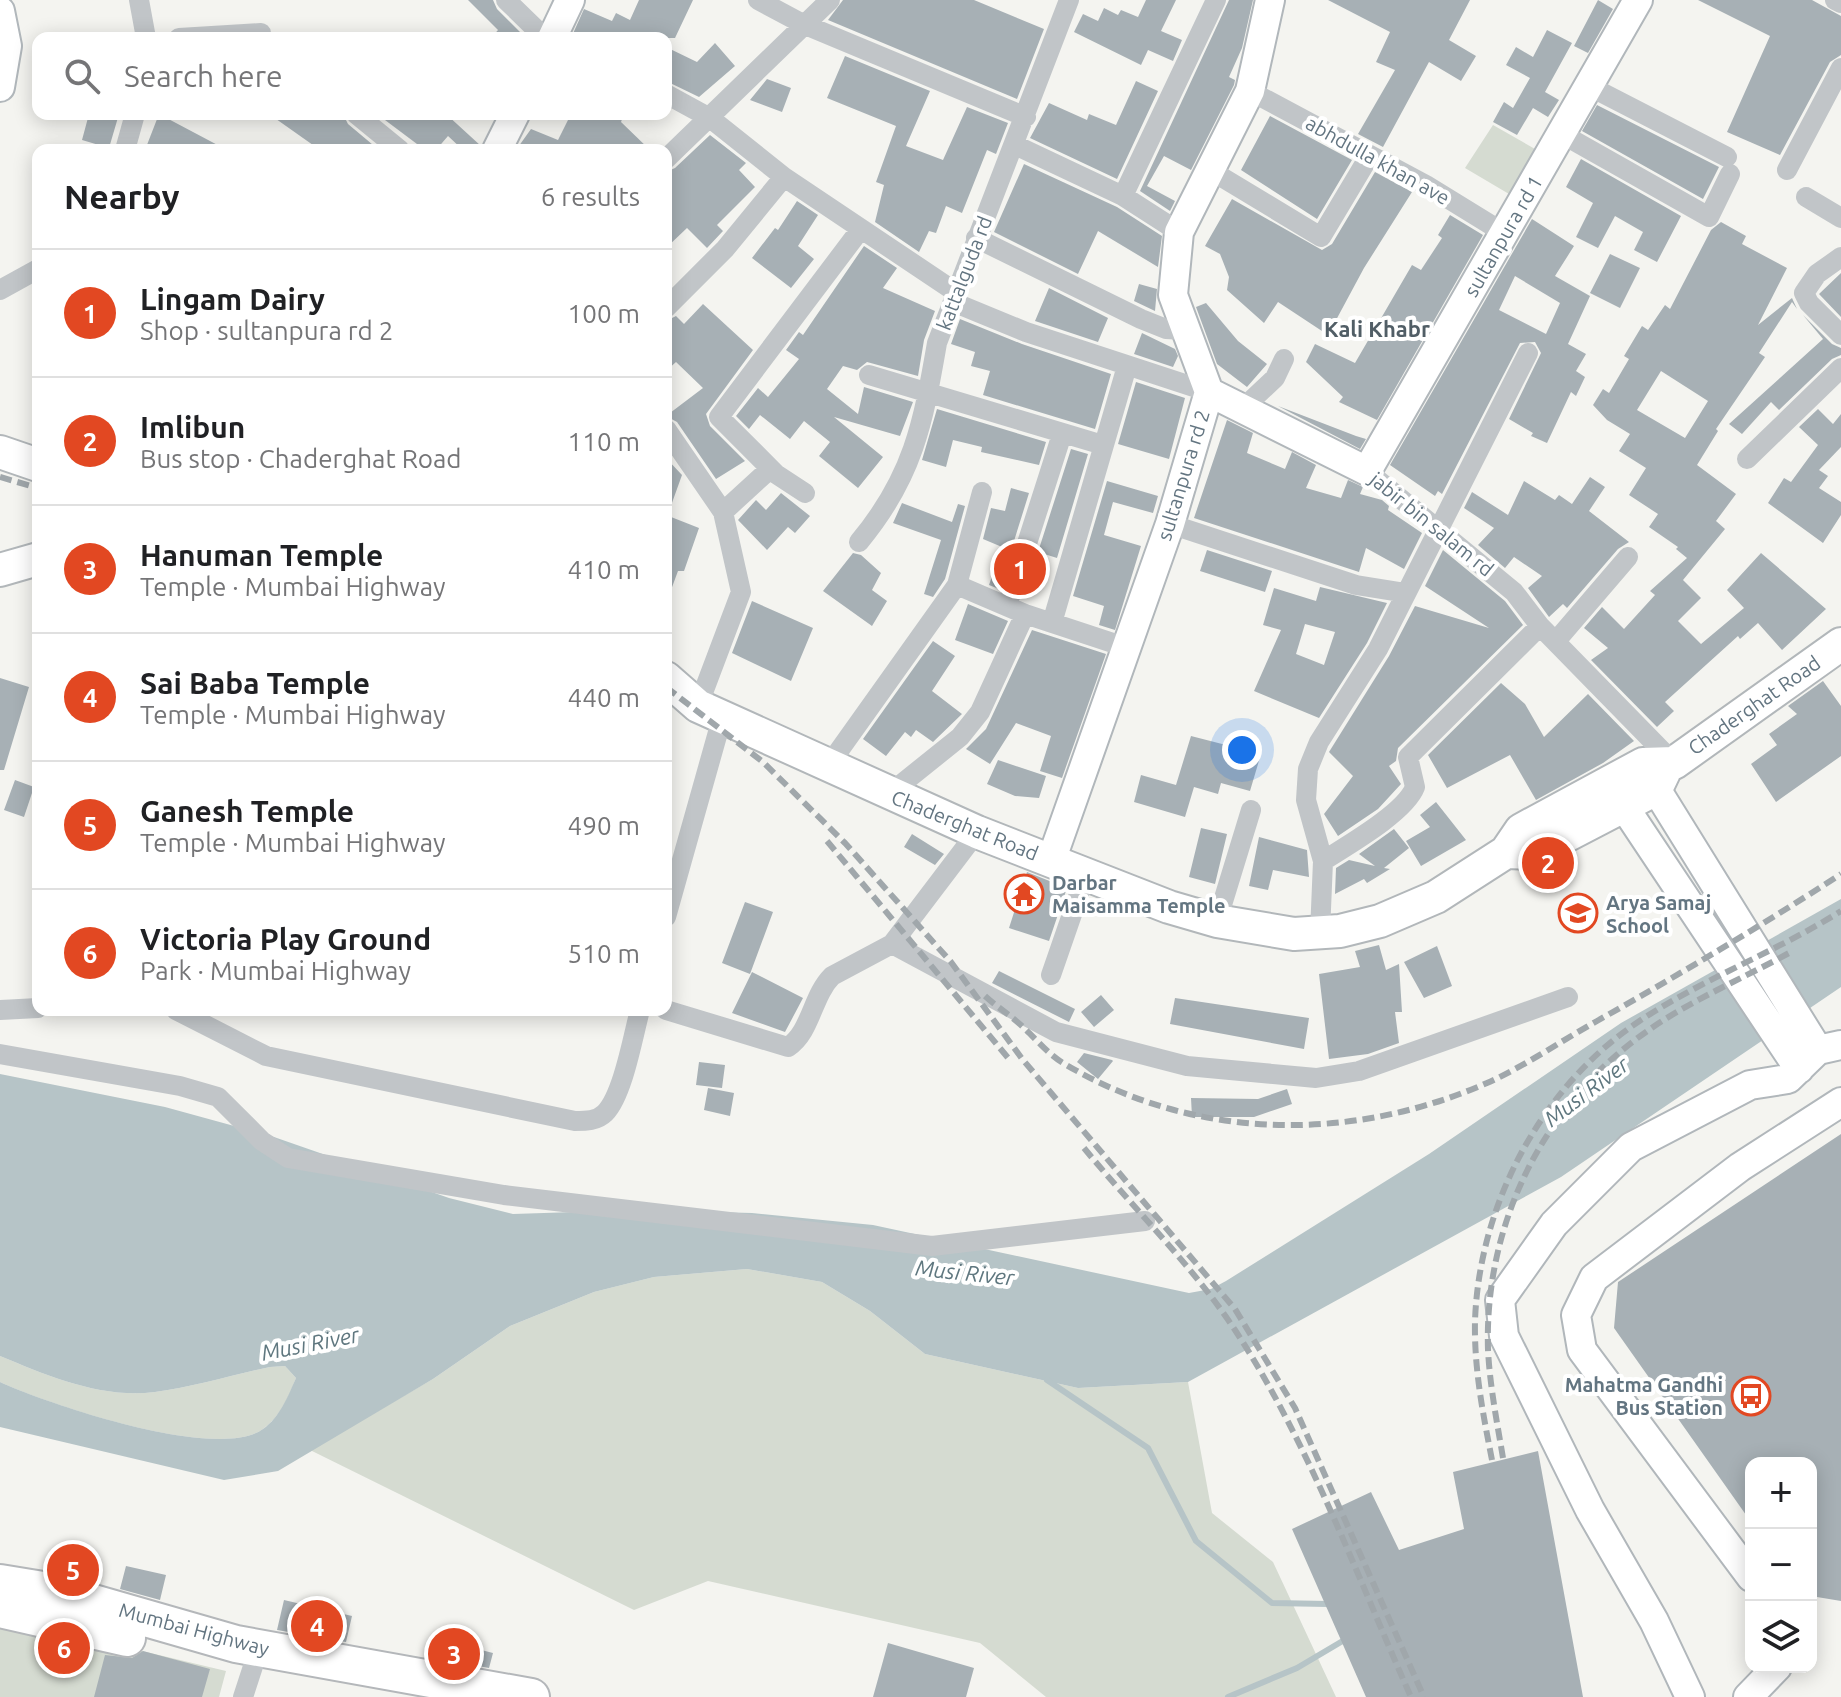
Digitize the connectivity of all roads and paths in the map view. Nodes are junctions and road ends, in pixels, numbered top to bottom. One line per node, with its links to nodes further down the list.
1 (139, 0): 14 (street)
2 (506, 0): 15 (street)
3 (570, 0): 16 (street)
4 (758, 0): 13 (street)
5 (830, 0): 13 (street)
6 (1069, 0): 22 (street, kattalguda rd)
7 (1270, 0): 20 (street, sultanpura rd 2)
8 (1638, 0): 18 (street, sultanpura rd 1)
9 (1835, 0): 11 (street)
10 (1212, 2): 37 (street)
11 (1841, 3)
12 (0, 11): 19 (street)
13 (803, 24): 22 (street); 23 (street)
14 (145, 32)
15 (539, 32)
16 (555, 32)
17 (1841, 68): 35 (street)
18 (1589, 86): 27 (street, sultanpura rd 1); 27 (street)
19 (0, 87)
20 (1250, 91): 33 (street, abhdulla khan ave); 34 (street, sultanpura rd 2)
21 (672, 97): 23 (street, jabir bin salam rd)
22 (1026, 117): 31 (street, kattalguda rd)
23 (710, 118): 32 (street); 36 (street, jabir bin salam rd)
24 (133, 120): 28 (street)
25 (363, 120): 29 (street)
26 (512, 120): 30 (street)
27 (1562, 134): 42 (street, sultanpura rd 1)
28 (127, 144)
29 (393, 144)
30 (500, 144)
31 (1015, 145): 37 (street); 43 (street, kattalguda rd)
32 (672, 153)
33 (1370, 155): 34 (street); 42 (street, abhdulla khan ave)
34 (1210, 170): 41 (street, sultanpura rd 2)
35 (1787, 170)
36 (784, 177): 40 (street, jabir bin salam rd); 48 (street)
37 (1123, 196): 41 (street)
38 (1806, 197): 39 (street)
39 (1841, 218)
40 (860, 230): 47 (street, jabir bin salam rd); 65 (street)
41 (1179, 232): 49 (street, sultanpura rd 2)
42 (1504, 233): 66 (street, sultanpura rd 1)
43 (976, 238): 47 (street, kattalguda rd); 49 (street)
44 (1841, 257): 50 (street)
45 (32, 272): 46 (street)
46 (0, 290)
47 (955, 298): 53 (street, jabir bin salam rd); 57 (street, kattalguda rd)
48 (672, 302)
49 (1184, 330): 56 (street, sultanpura rd 2)
50 (1841, 335)
51 (1528, 353): 71 (street)
52 (1284, 359): 58 (street)
53 (1127, 366): 56 (street, jabir bin salam rd); 61 (street)
54 (1841, 368): 63 (street)
55 (869, 375): 57 (street)
56 (1209, 392): 58 (street, jabir bin salam rd); 70 (street, sultanpura rd 2)
57 (928, 394): 59 (street); 72 (street, kattalguda rd)
58 (1242, 409): 66 (street, jabir bin salam rd)
59 (1062, 434): 61 (street); 78 (street)
60 (672, 438): 69 (street)
61 (1103, 445): 79 (street)
62 (0, 452): 64 (main road)
63 (1747, 459)
64 (32, 463)
65 (770, 469): 68 (street); 69 (street)
66 (1367, 471): 71 (street, jabir bin salam rd)
67 (982, 492): 76 (street)
68 (805, 493)
69 (723, 512): 86 (street)
70 (1170, 524): 77 (street); 83 (street, sultanpura rd 2)
71 (1440, 531): 77 (street); 80 (street, jabir bin salam rd)
72 (859, 542)
73 (1628, 557): 81 (street)
74 (32, 561): 75 (main road)
75 (0, 570)
76 (957, 585): 78 (street); 87 (street)
77 (1406, 593): 95 (street)
78 (1016, 610): 79 (street); 89 (street)
79 (1052, 623): 83 (street)
80 (1540, 626): 81 (street, jabir bin salam rd); 95 (street)
81 (1556, 641): 88 (street, jabir bin salam rd)
82 (1841, 644): 88 (main road, Chaderghat Road)
83 (1125, 647): 94 (street, sultanpura rd 2)
84 (672, 683): 86 (main road, Chaderghat Road)
85 (672, 705): 86 (main road, Chaderghat Road)
86 (710, 712): 87 (main road, Chaderghat Road); 97 (street)
87 (828, 766): 89 (main road, Chaderghat Road)
88 (1665, 773): 90 (main road, Chaderghat Road); 93 (main road, Chaderghat Road); 108 (street)
89 (889, 794): 92 (main road, Chaderghat Road)
90 (1623, 805): 93 (main road, Chaderghat Road); 108 (street)
91 (1251, 810): 98 (street)
92 (977, 832): 94 (main road, Chaderghat Road); 100 (street)
93 (1506, 852): 99 (main road, Chaderghat Road)
94 (1051, 861): 96 (main road, Chaderghat Road)
95 (1323, 861): 99 (street)
96 (1086, 874): 98 (main road, Chaderghat Road); 101 (street)
97 (672, 889)
98 (1217, 921): 99 (main road, Chaderghat Road)
99 (1320, 933)
100 (892, 944): 102 (street); 105 (street)
101 (1051, 975)
102 (1568, 997)
103 (32, 1008): 104 (street)
104 (0, 1010)
105 (672, 1012)
106 (188, 1016): 107 (street)
107 (638, 1016)
108 (1811, 1051): 119 (street)
109 (0, 1054): 111 (street)
110 (1841, 1102): 112 (street)
111 (1145, 1221)
112 (1745, 1569)
113 (0, 1583): 115 (highway, Mumbai Highway)
114 (0, 1609): 115 (highway, Mumbai Highway)
115 (251, 1672): 117 (highway, Mumbai Highway); 118 (highway, Mumbai Highway)
116 (1771, 1673): 120 (street)
117 (398, 1697)
118 (531, 1697)
119 (1690, 1697)
120 (1748, 1697)

